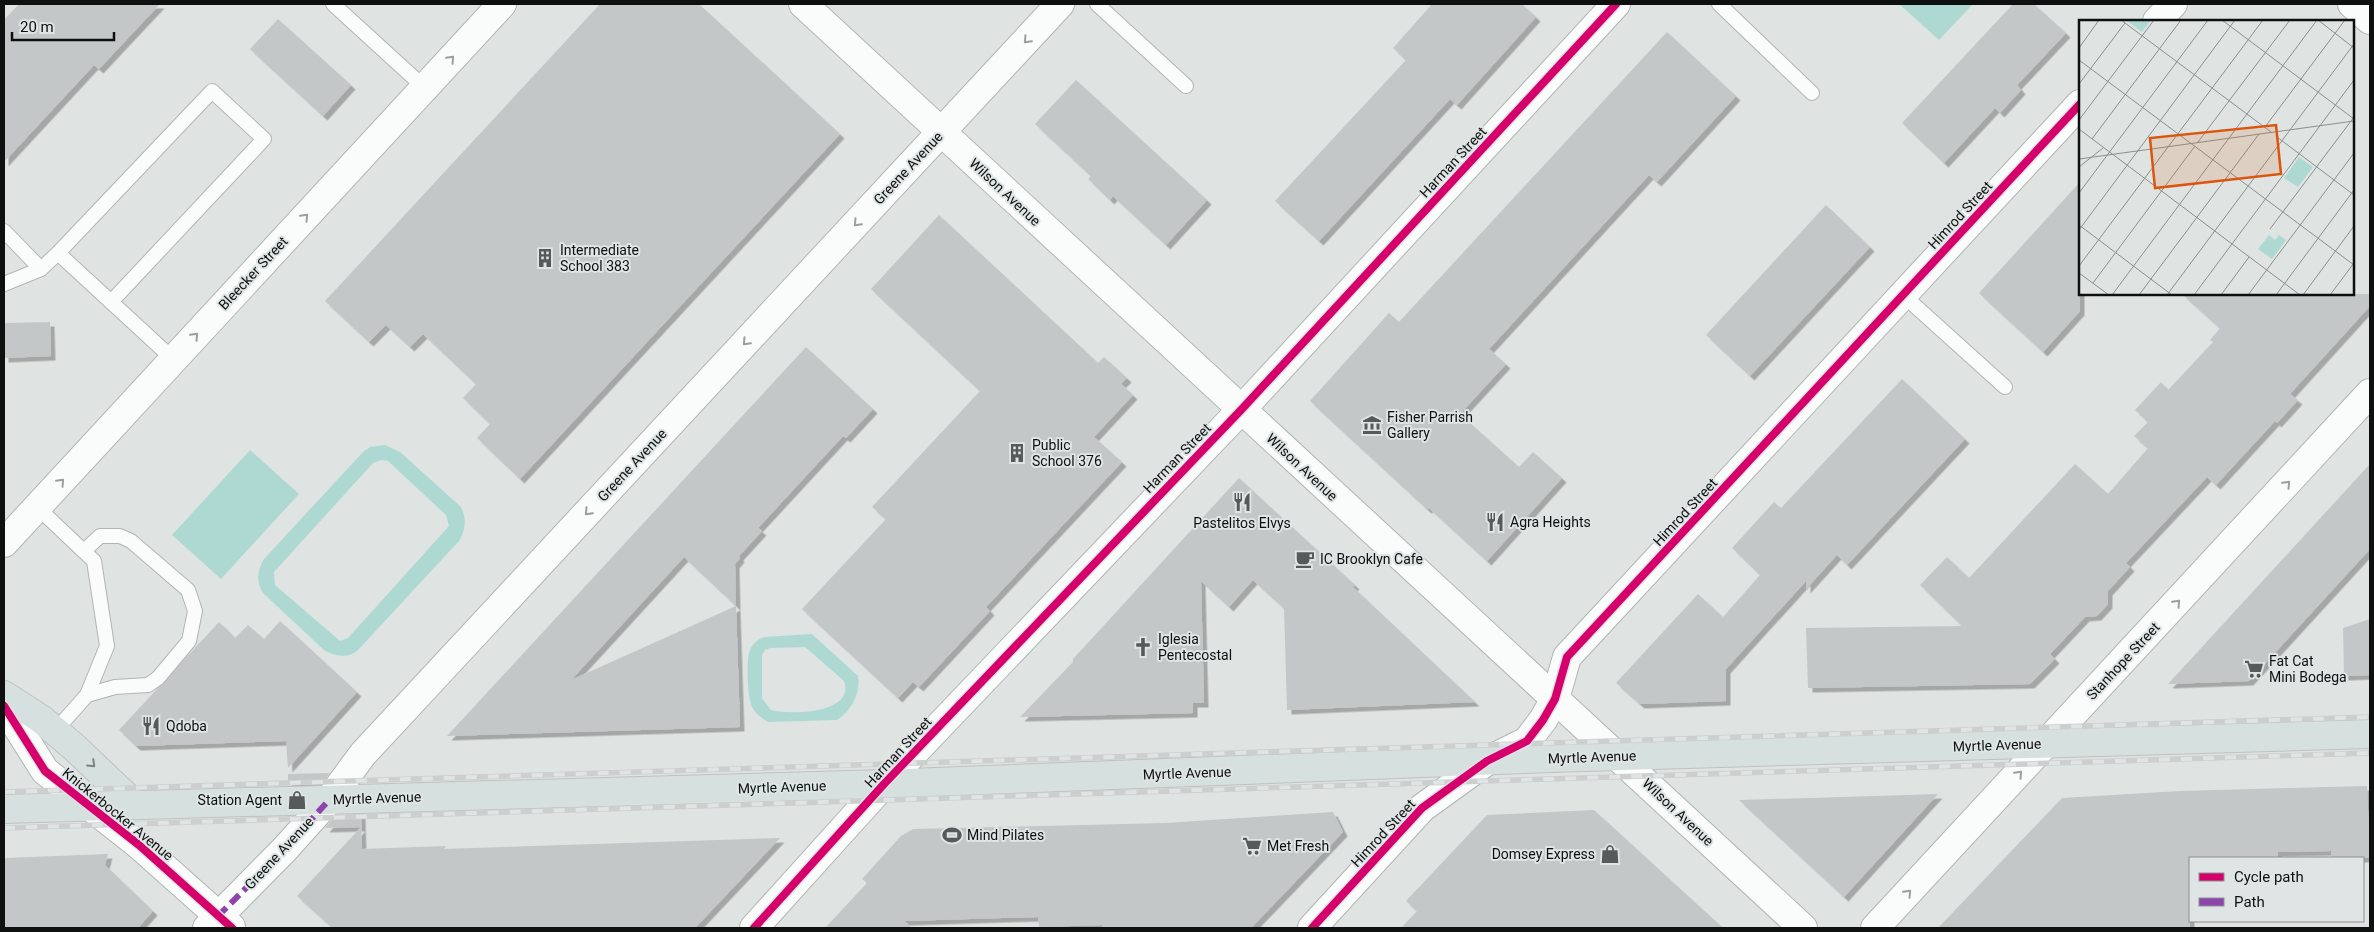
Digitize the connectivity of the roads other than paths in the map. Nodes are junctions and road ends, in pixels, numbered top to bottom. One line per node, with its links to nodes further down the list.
1 (333, 4): 11 (lane)
2 (502, 4): 11 (street, Bleecker Street, one-way to 2)
3 (803, 4): 14 (street, Wilson Avenue)
4 (1060, 4): 14 (street, Greene Avenue, one-way to 14)
5 (1097, 4): 10 (lane)
6 (1616, 4): 24 (street, Harman Street)
7 (1719, 4): 12 (lane)
8 (2352, 4): 9 (street)
9 (2370, 20)
10 (1186, 86)
11 (425, 88): 21 (street, Bleecker Street, one-way to 11)
12 (1812, 93)
13 (2079, 105): 19 (street, Himrod Street)
14 (941, 132): 24 (street, Wilson Avenue); 38 (street, Greene Avenue, one-way to 38)
15 (4, 231): 17 (lane)
16 (58, 254): 17 (lane); 20 (lane); 20 (lane)
17 (41, 269): 18 (lane)
18 (4, 284)
19 (1903, 295): 22 (lane); 30 (street, Himrod Street)
20 (111, 302): 21 (lane)
21 (173, 359): 25 (street, Bleecker Street, one-way to 21)
22 (2005, 387)
23 (2370, 393): 34 (street, Stanhope Street, one-way to 23)
24 (1240, 410): 30 (street, Wilson Avenue); 37 (street, Harman Street)
25 (37, 507): 26 (street, Bleecker Street); 27 (lane)
26 (4, 543)
27 (84, 551): 29 (lane); 29 (lane)
28 (4, 695): 32 (main road)
29 (87, 695): 32 (lane)
30 (1555, 699): 35 (street, Wilson Avenue); 36 (street, Himrod Street)
31 (4, 706): 40 (street, Knickerbocker Avenue)
32 (55, 731): 39 (main road, one-way to 39)
33 (2370, 734): 34 (main road, Myrtle Avenue)
34 (2047, 743): 35 (main road, Myrtle Avenue); 46 (street, Stanhope Street, one-way to 34)
35 (1619, 757): 36 (main road, Myrtle Avenue); 45 (street, Wilson Avenue)
36 (1487, 761): 37 (main road, Myrtle Avenue); 44 (street, Himrod Street)
37 (884, 784): 38 (main road, Myrtle Avenue); 43 (street, Harman Street)
38 (329, 800): 39 (main road, Myrtle Avenue); 42 (street, Greene Avenue)
39 (134, 804): 40 (main road, Myrtle Avenue)
40 (88, 806): 41 (main road, Myrtle Avenue); 42 (street, Knickerbocker Avenue)
41 (4, 809)
42 (219, 924)
43 (754, 928)
44 (1312, 928)
45 (1803, 928)
46 (1874, 928)

